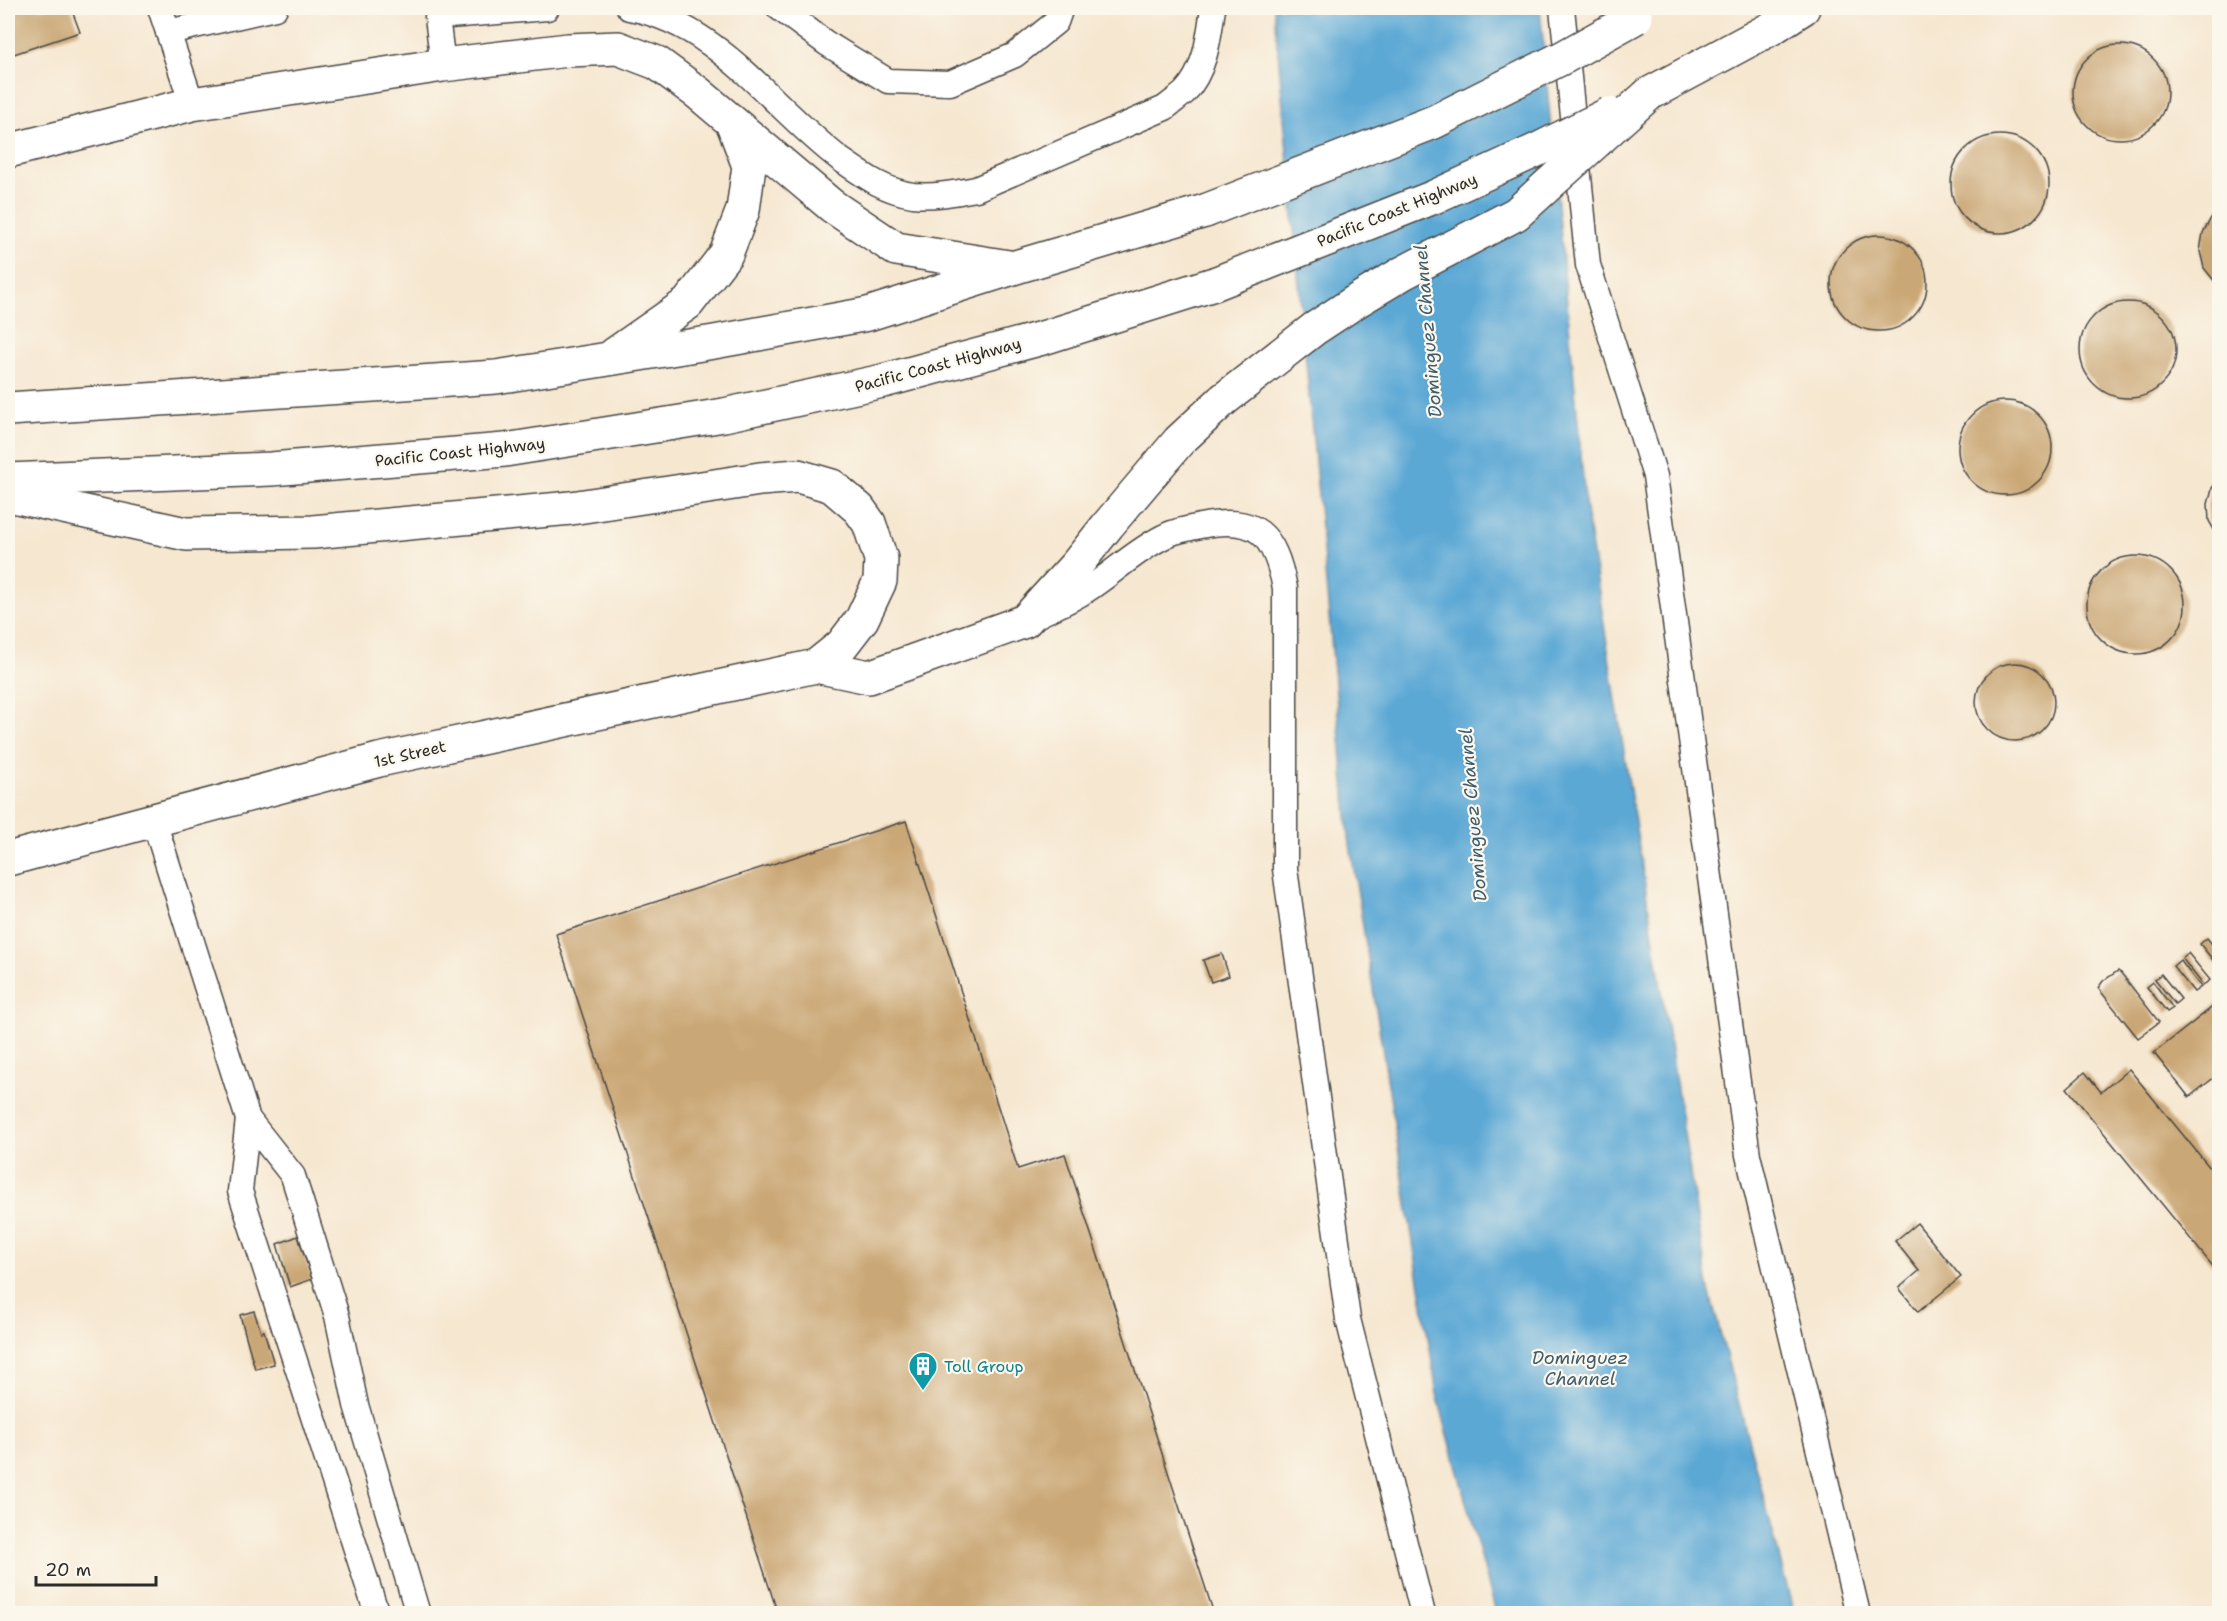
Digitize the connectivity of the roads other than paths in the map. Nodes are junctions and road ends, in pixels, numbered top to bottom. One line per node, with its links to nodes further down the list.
1 (160, 8): 11 (lane)
2 (275, 8): 11 (lane)
3 (547, 8): 12 (lane)
4 (629, 8): 7 (lane)
5 (779, 8): 6 (lane)
6 (1061, 8)
7 (1213, 8)
8 (1562, 8): 30 (lane)
9 (1803, 8): 13 (main road, Pacific Coast Highway)
10 (1644, 12): 17 (main road, bridge)
11 (168, 32): 14 (lane)
12 (443, 65): 14 (main road); 15 (main road)
13 (1649, 94): 20 (main road, Pacific Coast Highway, bridge); 22 (main road, bridge)
14 (192, 104): 16 (main road)
15 (732, 122): 17 (main road); 18 (main road)
16 (8, 151)
17 (1019, 266): 18 (main road)
18 (607, 359): 19 (main road)
19 (8, 409)
20 (8, 480)
21 (8, 495): 23 (main road)
22 (1025, 621): 23 (main road); 29 (lane)
23 (816, 666): 24 (main road, 1st Street)
24 (154, 821): 25 (main road, 1st Street); 26 (lane)
25 (8, 860)
26 (248, 1119): 27 (lane); 28 (lane)
27 (377, 1614)
28 (418, 1614)
29 (1423, 1614)
30 (1858, 1614)

